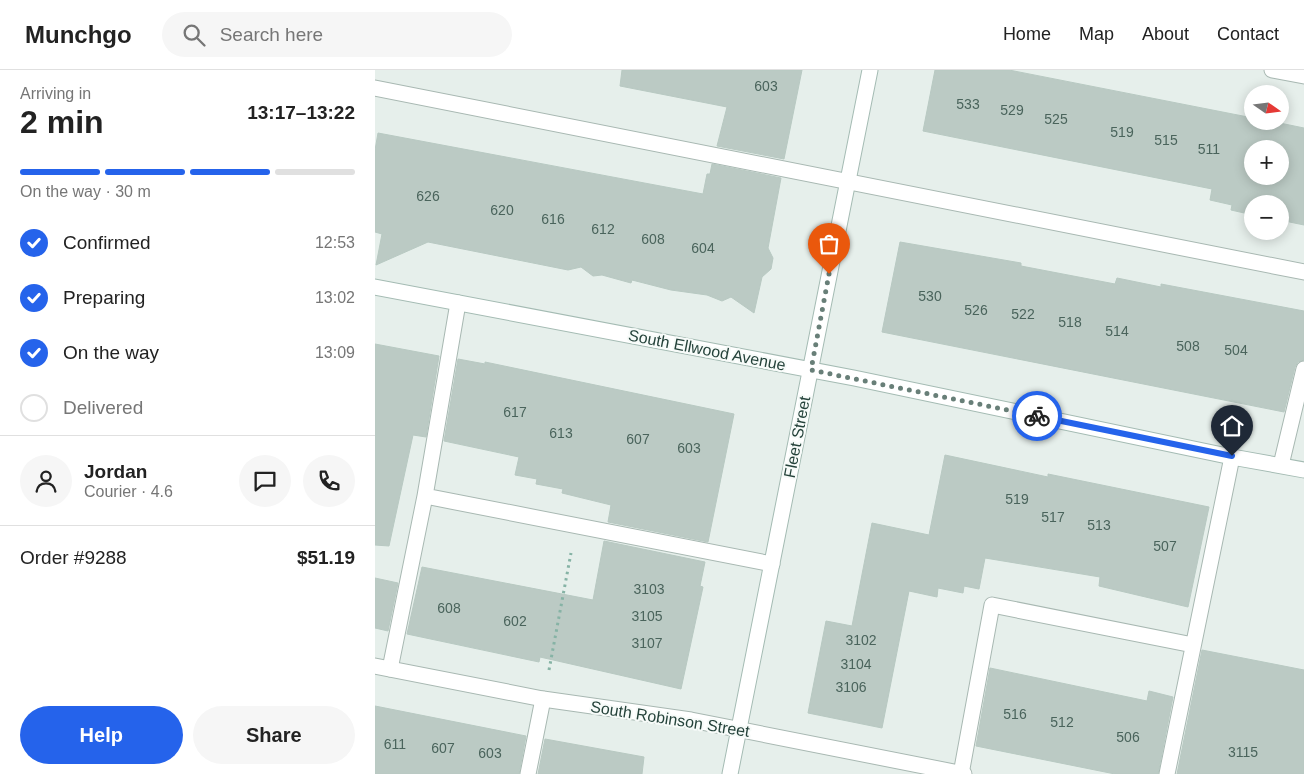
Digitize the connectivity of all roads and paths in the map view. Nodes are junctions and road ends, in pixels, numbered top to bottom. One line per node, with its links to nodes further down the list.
1 (869, 70): 5 (street, Fleet Street)
2 (1272, 70): 3 (street)
3 (1304, 76)
4 (375, 88): 5 (street)
5 (848, 180): 6 (street); 10 (street, Fleet Street)
6 (1304, 272)
7 (375, 287): 8 (street, South Ellwood Avenue)
8 (458, 303): 10 (street, South Ellwood Avenue); 14 (street)
9 (1304, 369): 12 (street)
10 (811, 370): 11 (street, South Ellwood Avenue); 16 (street, Fleet Street)
11 (1232, 456): 12 (street, South Ellwood Avenue); 17 (street)
12 (1281, 465): 13 (street, South Ellwood Avenue)
13 (1304, 470)
14 (425, 496): 15 (street); 18 (street)
15 (576, 526): 16 (street); 19 (path)
16 (772, 564): 20 (street, Fleet Street)
17 (1193, 645): 23 (street); 24 (street)
18 (382, 667): 19 (street, South Robinson Street)
19 (543, 699): 20 (street, South Robinson Street); 21 (street)
20 (740, 730): 22 (street, Fleet Street); 23 (street, South Robinson Street)
21 (528, 774)
22 (731, 774)
23 (962, 774)
24 (1167, 774)

